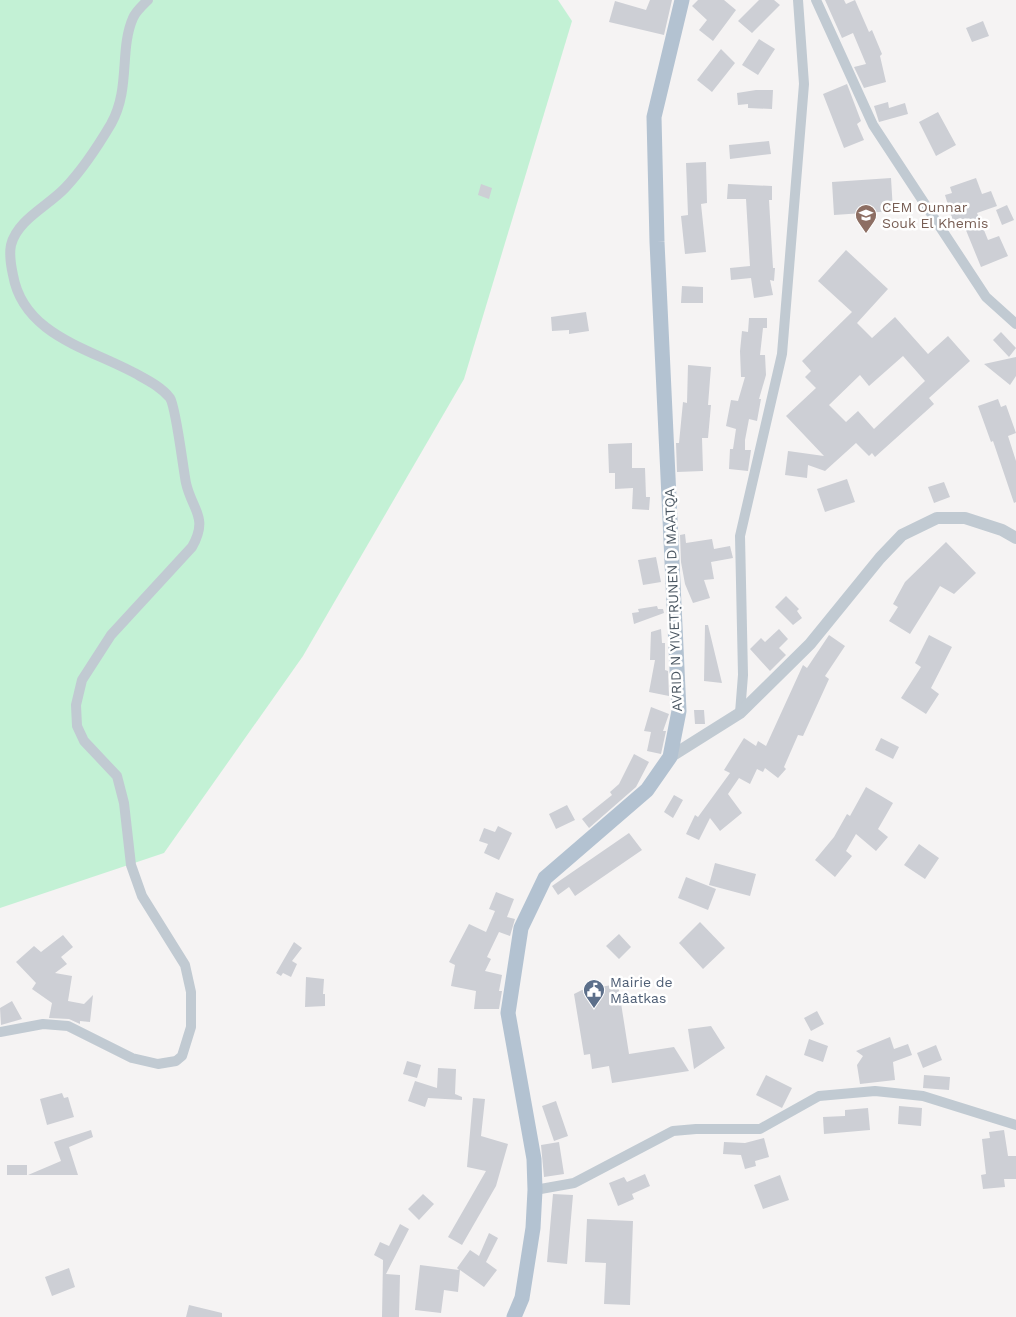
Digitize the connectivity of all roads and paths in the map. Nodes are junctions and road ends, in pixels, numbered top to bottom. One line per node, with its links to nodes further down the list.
1 (148, 0): 9 (street)
2 (682, 0): 8 (main road, AVRID N YIVETṚUNEN D MAATQA)
3 (798, 0): 7 (street)
4 (816, 0): 5 (street)
5 (1016, 324)
6 (1016, 538): 7 (street)
7 (740, 713): 8 (street)
8 (670, 756): 11 (main road, AVRID N YIVETṚUNEN D MAATQA)
9 (0, 1032)
10 (1016, 1125): 11 (street)
11 (535, 1190): 12 (main road, AVRID N YIVETṚUNEN D MAATQA)
12 (514, 1317)

